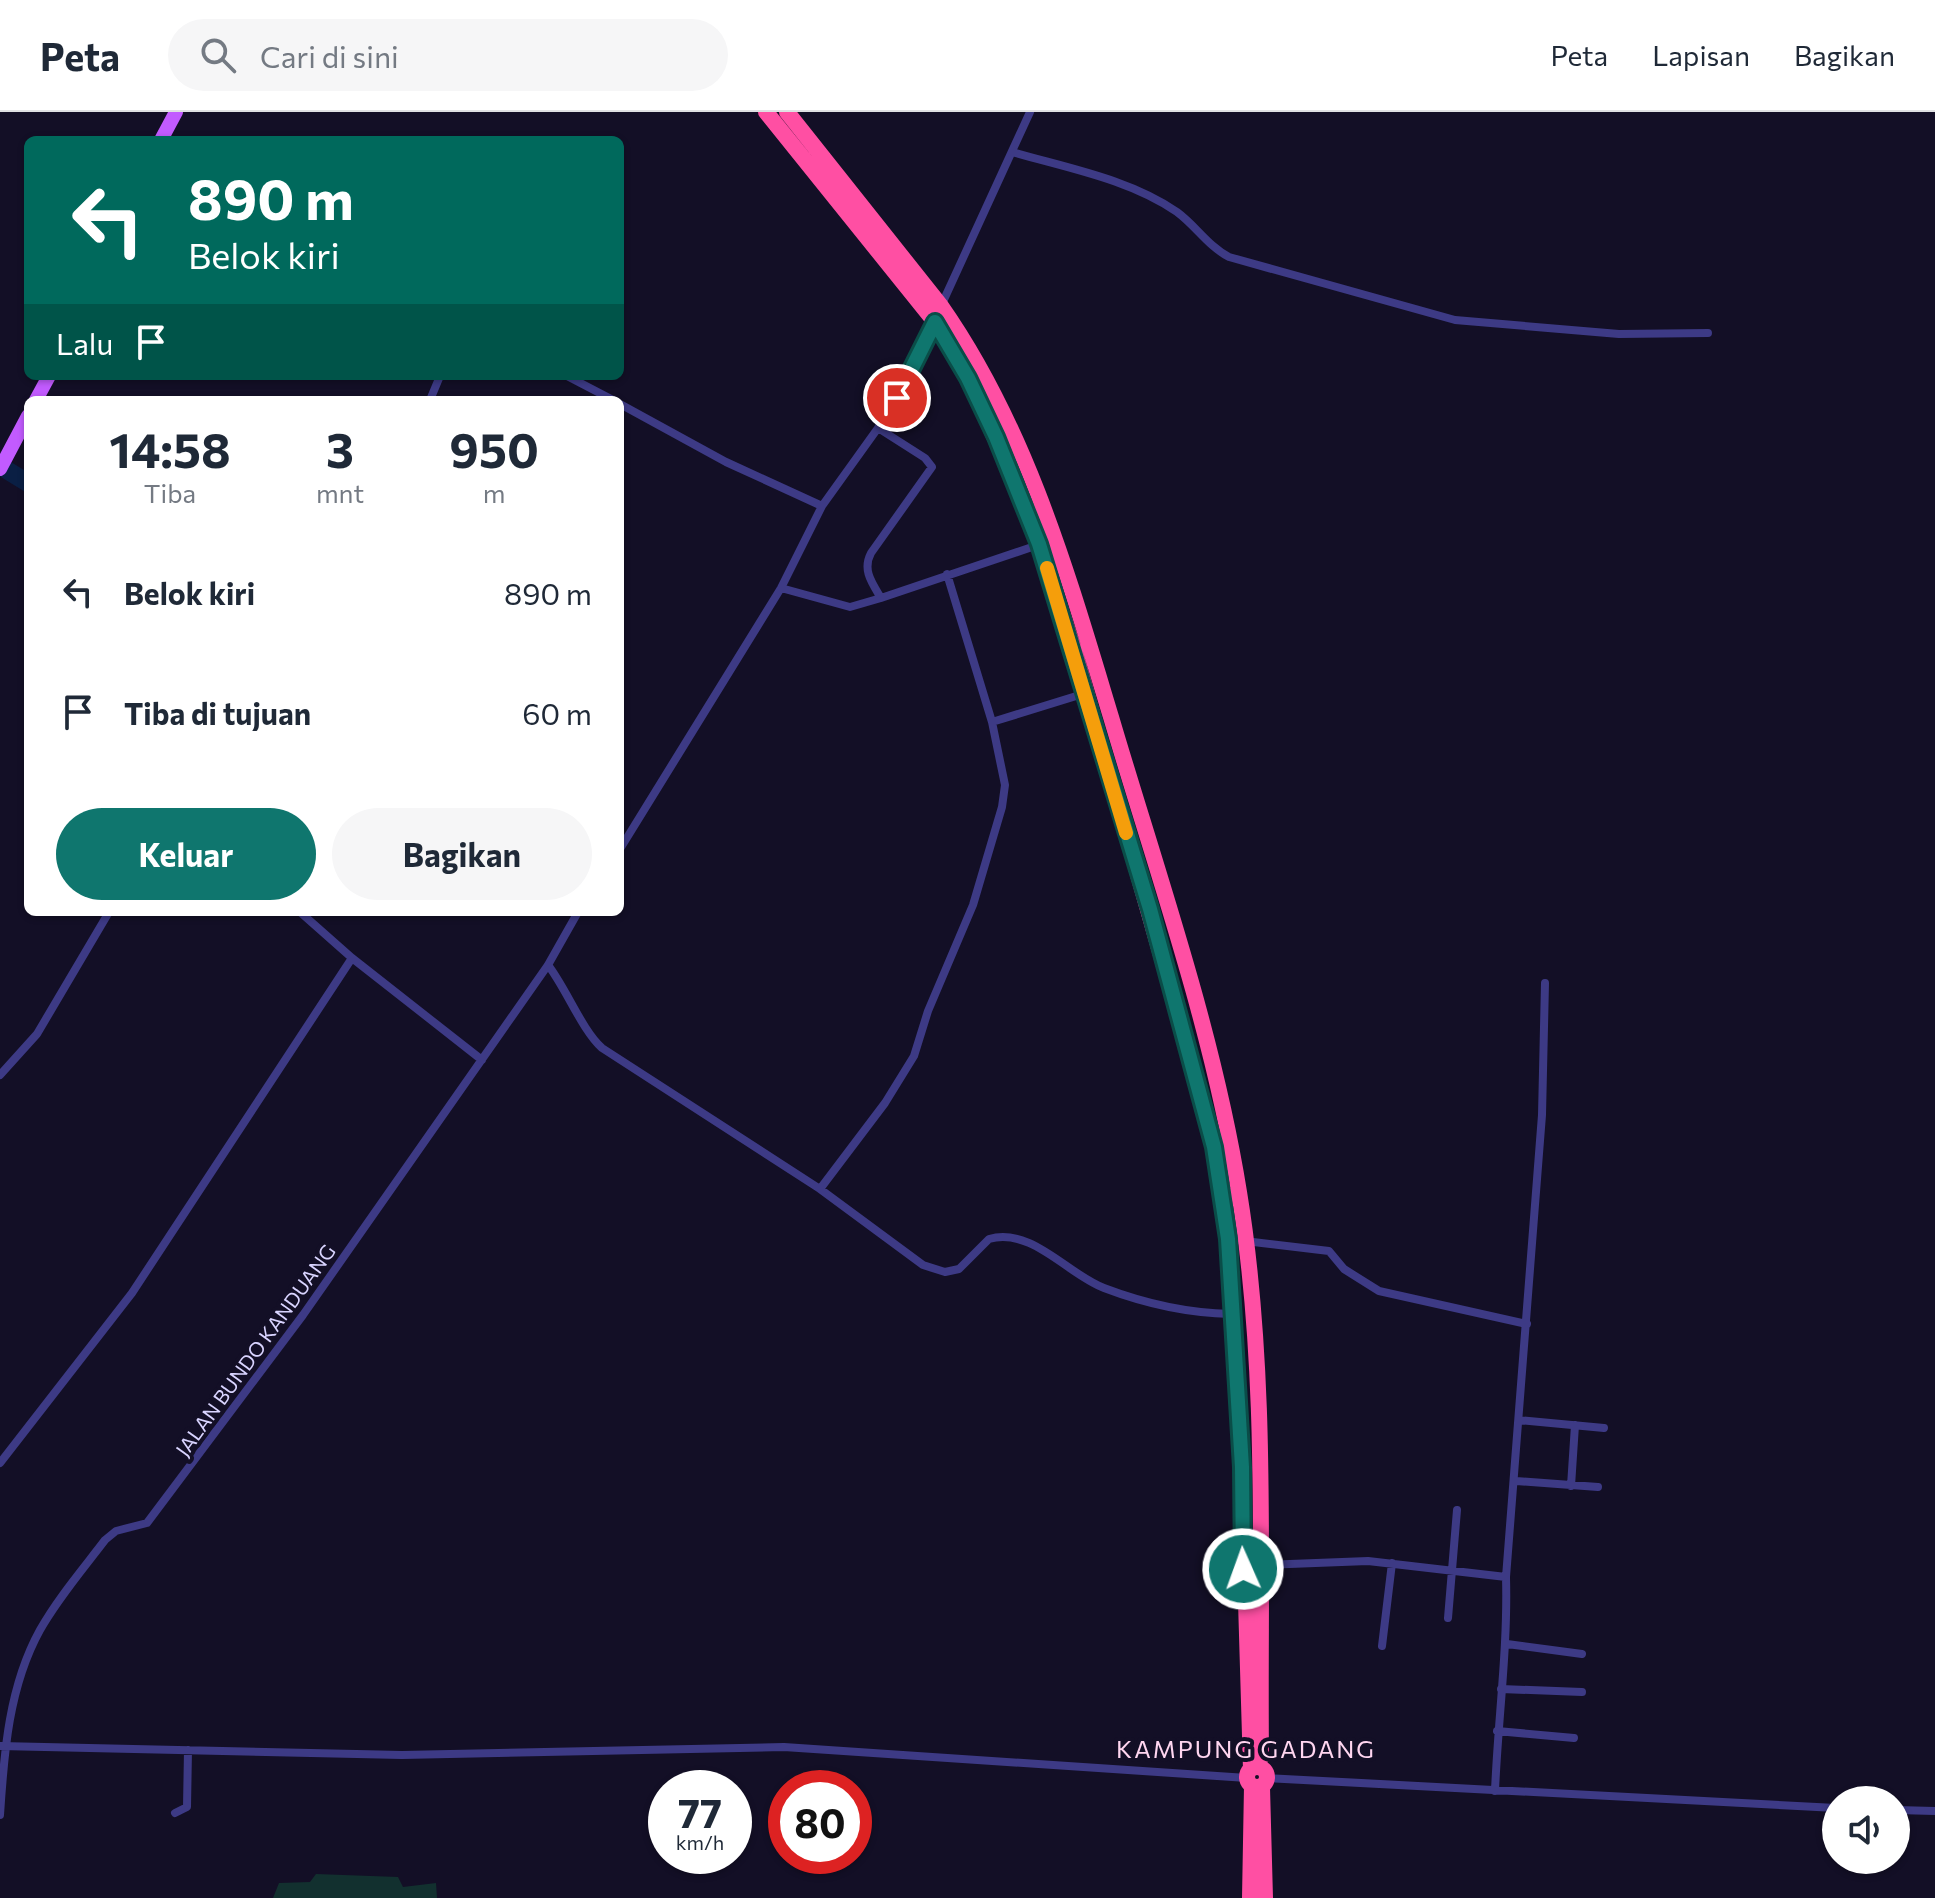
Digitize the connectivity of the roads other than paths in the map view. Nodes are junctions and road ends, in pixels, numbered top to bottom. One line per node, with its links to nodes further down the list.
1 (176, 112): 4 (main road)
2 (1030, 112): 5 (street)
3 (778, 114): 6 (highway)
4 (163, 136)
5 (1012, 152): 6 (street); 7 (street)
6 (938, 314): 12 (street); 14 (highway)
7 (1708, 333)
8 (575, 380): 9 (street)
9 (605, 396)
10 (624, 406): 15 (street)
11 (24, 424): 13 (main road)
12 (878, 428): 15 (street); 19 (street)
13 (0, 469)
14 (1022, 476): 16 (highway); 23 (highway)
15 (822, 506): 18 (street)
16 (1039, 544): 17 (street); 20 (highway)
17 (947, 574): 19 (street); 21 (street)
18 (781, 588): 19 (street); 22 (street)
19 (881, 598)
20 (1086, 693): 21 (street); 24 (highway)
21 (992, 722): 33 (street)
22 (624, 843)
23 (1168, 905): 24 (highway); 35 (highway)
24 (1150, 909): 34 (highway)
25 (107, 916): 32 (street)
26 (305, 916): 28 (street)
27 (576, 916): 29 (street, JALAN BUNDO KANDUANG)
28 (352, 958): 31 (street); 41 (street)
29 (548, 965): 31 (street, JALAN BUNDO KANDUANG); 33 (street)
30 (1545, 983): 37 (street)
31 (482, 1060): 58 (street, JALAN BUNDO KANDUANG)
32 (0, 1075)
33 (820, 1189): 36 (street)
34 (1228, 1239): 35 (street); 36 (highway)
35 (1246, 1241): 37 (street); 47 (highway)
36 (1231, 1314): 60 (highway)
37 (1527, 1324): 38 (street)
38 (1519, 1420): 39 (street); 42 (street)
39 (1575, 1425): 40 (street); 43 (street)
40 (1604, 1428)
41 (0, 1463)
42 (1516, 1481): 43 (street); 49 (street)
43 (1571, 1486): 44 (street)
44 (1598, 1487)
45 (1457, 1510): 48 (street)
46 (1392, 1563): 47 (street); 48 (street); 52 (street)
47 (1258, 1565): 60 (highway)
48 (1453, 1570): 49 (street); 50 (street)
49 (1506, 1577): 51 (street)
50 (1448, 1618)
51 (1507, 1644): 53 (street); 54 (street)
52 (1382, 1646)
53 (1582, 1654)
54 (1501, 1689): 55 (street); 56 (street)
55 (1582, 1692)
56 (1497, 1731): 57 (street); 61 (street)
57 (1574, 1738)
58 (2, 1746): 59 (street); 66 (street, JALAN BUNDO KANDUANG)
59 (188, 1750): 60 (street); 65 (street)
60 (1257, 1778): 61 (street); 67 (highway); 68 (highway)
61 (1495, 1791): 62 (street)
62 (1822, 1807)
63 (1910, 1810): 64 (street)
64 (1935, 1811)
65 (175, 1813)
66 (0, 1815)
67 (1250, 1898)
68 (1265, 1898)

